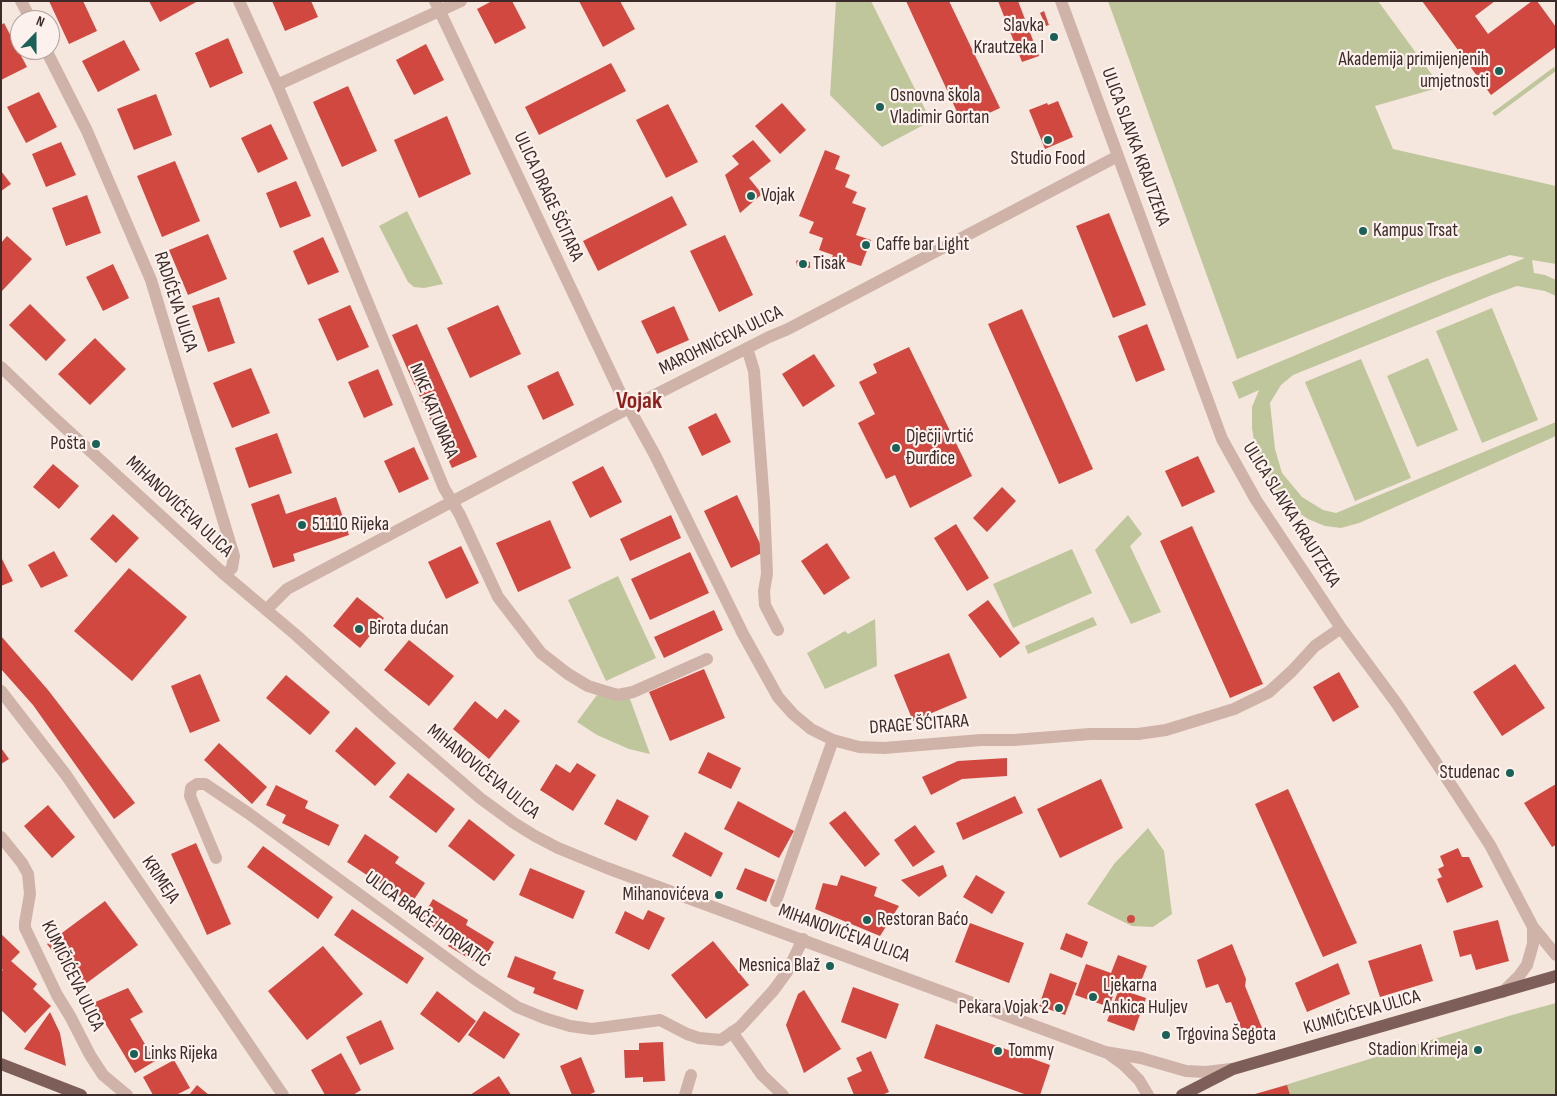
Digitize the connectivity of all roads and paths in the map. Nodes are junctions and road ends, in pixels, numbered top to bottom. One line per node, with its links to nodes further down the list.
1 (239, 1): 6 (street, NIKE KATUNARA)
2 (461, 1): 4 (street)
3 (1060, 1): 7 (street, ULICA SLAVKA KRAUTZEKA)
4 (437, 6): 6 (street); 10 (street, ULICA DRAGE ŠĆITARA)
5 (51, 60): 12 (street, RADIĆEVA ULICA)
6 (277, 85): 11 (street, NIKE KATUNARA)
7 (1118, 156): 8 (street, MAROHNIĆEVA ULICA); 14 (street, ULICA SLAVKA KRAUTZEKA)
8 (747, 348): 10 (street, MAROHNIĆEVA ULICA); 15 (street)
9 (1, 367): 12 (street, MIHANOVIĆEVA ULICA)
10 (629, 408): 11 (street, MAROHNIĆEVA ULICA); 18 (street, DRAGE ŠĆITARA)
11 (452, 502): 13 (street, MAROHNIĆEVA ULICA); 16 (street, NIKE KATUNARA)
12 (225, 575): 13 (street, MIHANOVIĆEVA ULICA)
13 (266, 610): 23 (street, MIHANOVIĆEVA ULICA)
14 (1341, 628): 18 (street, DRAGE ŠĆITARA); 22 (street, ULICA SLAVKA KRAUTZEKA)
15 (778, 630)
16 (707, 660)
17 (1, 691): 34 (street, KRIMEJA)
18 (833, 740): 21 (street)
19 (1, 838): 33 (street, KUMIČIĆEVA ULICA)
20 (216, 858): 27 (street, ULICA BRAĆE HORVATIĆ)
21 (776, 901)
22 (1532, 927): 24 (street, ULICA SLAVKA KRAUTZEKA); 26 (street, ULICA SLAVKA KRAUTZEKA)
23 (803, 939): 27 (street, ULICA BRAĆE HORVATIĆ); 28 (street, MIHANOVIĆEVA ULICA)
24 (1556, 955)
25 (1556, 976): 26 (main road, KUMIČIĆEVA ULICA)
26 (1503, 992): 30 (main road, KUMIČIĆEVA ULICA)
27 (732, 1032): 36 (street)
28 (1105, 1052): 30 (street, MIHANOVIĆEVA ULICA); 37 (street, MIHANOVIĆEVA ULICA)
29 (1, 1064): 32 (main road)
30 (1233, 1069): 38 (main road, KUMIČIĆEVA ULICA)
31 (691, 1075): 35 (street)
32 (81, 1095)
33 (127, 1095)
34 (284, 1095)
35 (685, 1095)
36 (783, 1095)
37 (1148, 1095)
38 (1182, 1095)

